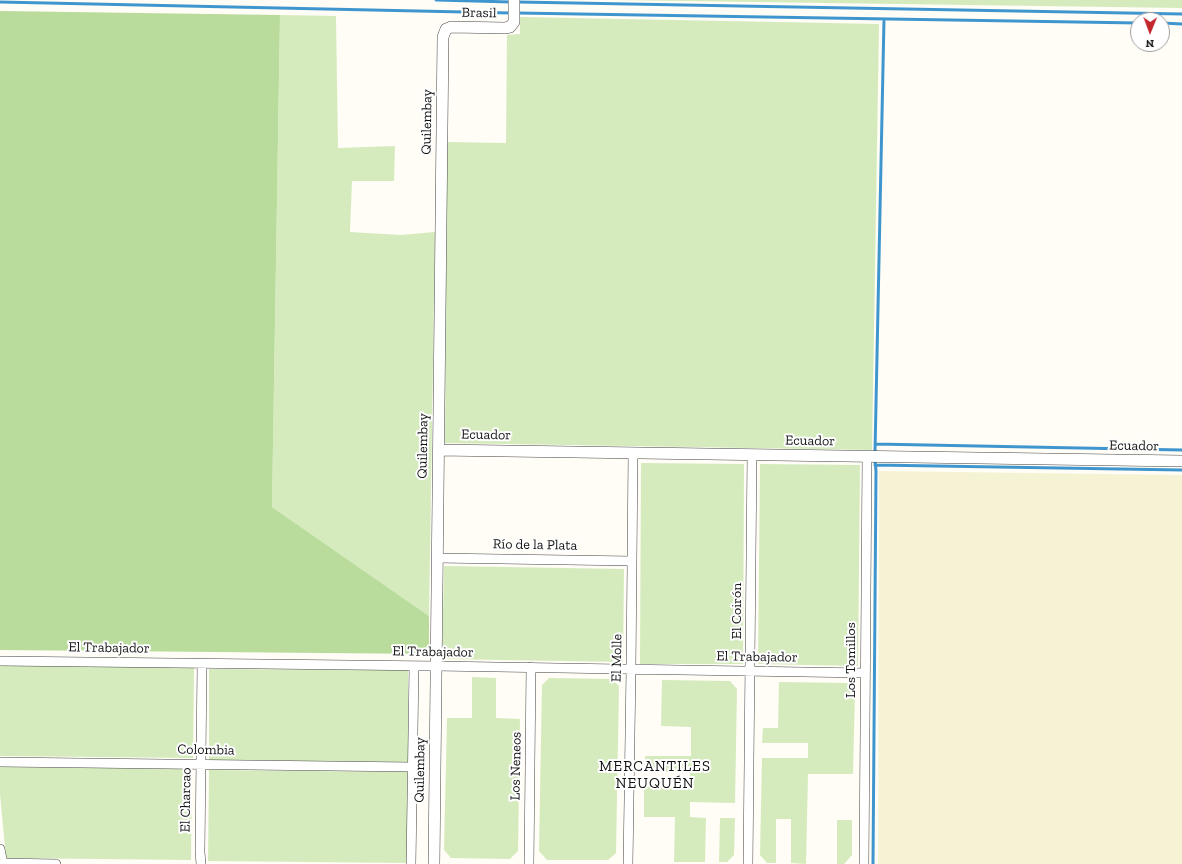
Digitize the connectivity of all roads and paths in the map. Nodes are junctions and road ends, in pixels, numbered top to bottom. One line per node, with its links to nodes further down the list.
1 (514, 0): 2 (street, Brasil)
2 (446, 29): 3 (street, Quilembay)
3 (438, 450): 4 (street, Ecuador); 8 (street, Quilembay)
4 (633, 453): 5 (street, Ecuador); 9 (street, El Molle)
5 (752, 455): 6 (street, Ecuador); 16 (street, El Coirón)
6 (867, 457): 7 (street, Ecuador); 17 (street, Los Tomillos)
7 (1182, 461)
8 (437, 558): 9 (street, Río de la Plata); 13 (street, Quilembay)
9 (632, 561): 15 (street, El Molle)
10 (0, 661): 11 (street, El Trabajador)
11 (202, 664): 12 (street, El Trabajador); 19 (street, El Charcao)
12 (414, 666): 13 (street, El Trabajador); 20 (street, Quilembay)
13 (436, 666): 14 (street, El Trabajador); 26 (street, Quilembay)
14 (531, 667): 15 (street, El Trabajador); 27 (street, Los Neneos)
15 (631, 669): 16 (street, El Trabajador); 28 (street, El Molle)
16 (750, 671): 17 (street, El Trabajador); 29 (street, El Coirón)
17 (865, 673): 30 (street, Los Tomillos)
18 (0, 762): 19 (street, Colombia)
19 (201, 764): 20 (street, Colombia); 24 (street, El Charcao)
20 (413, 767): 25 (street, Quilembay)
21 (0, 849): 22 (street)
22 (3, 864): 23 (street)
23 (56, 864)
24 (201, 864)
25 (412, 864)
26 (434, 864)
27 (529, 864)
28 (628, 864)
29 (748, 864)
30 (864, 864)

